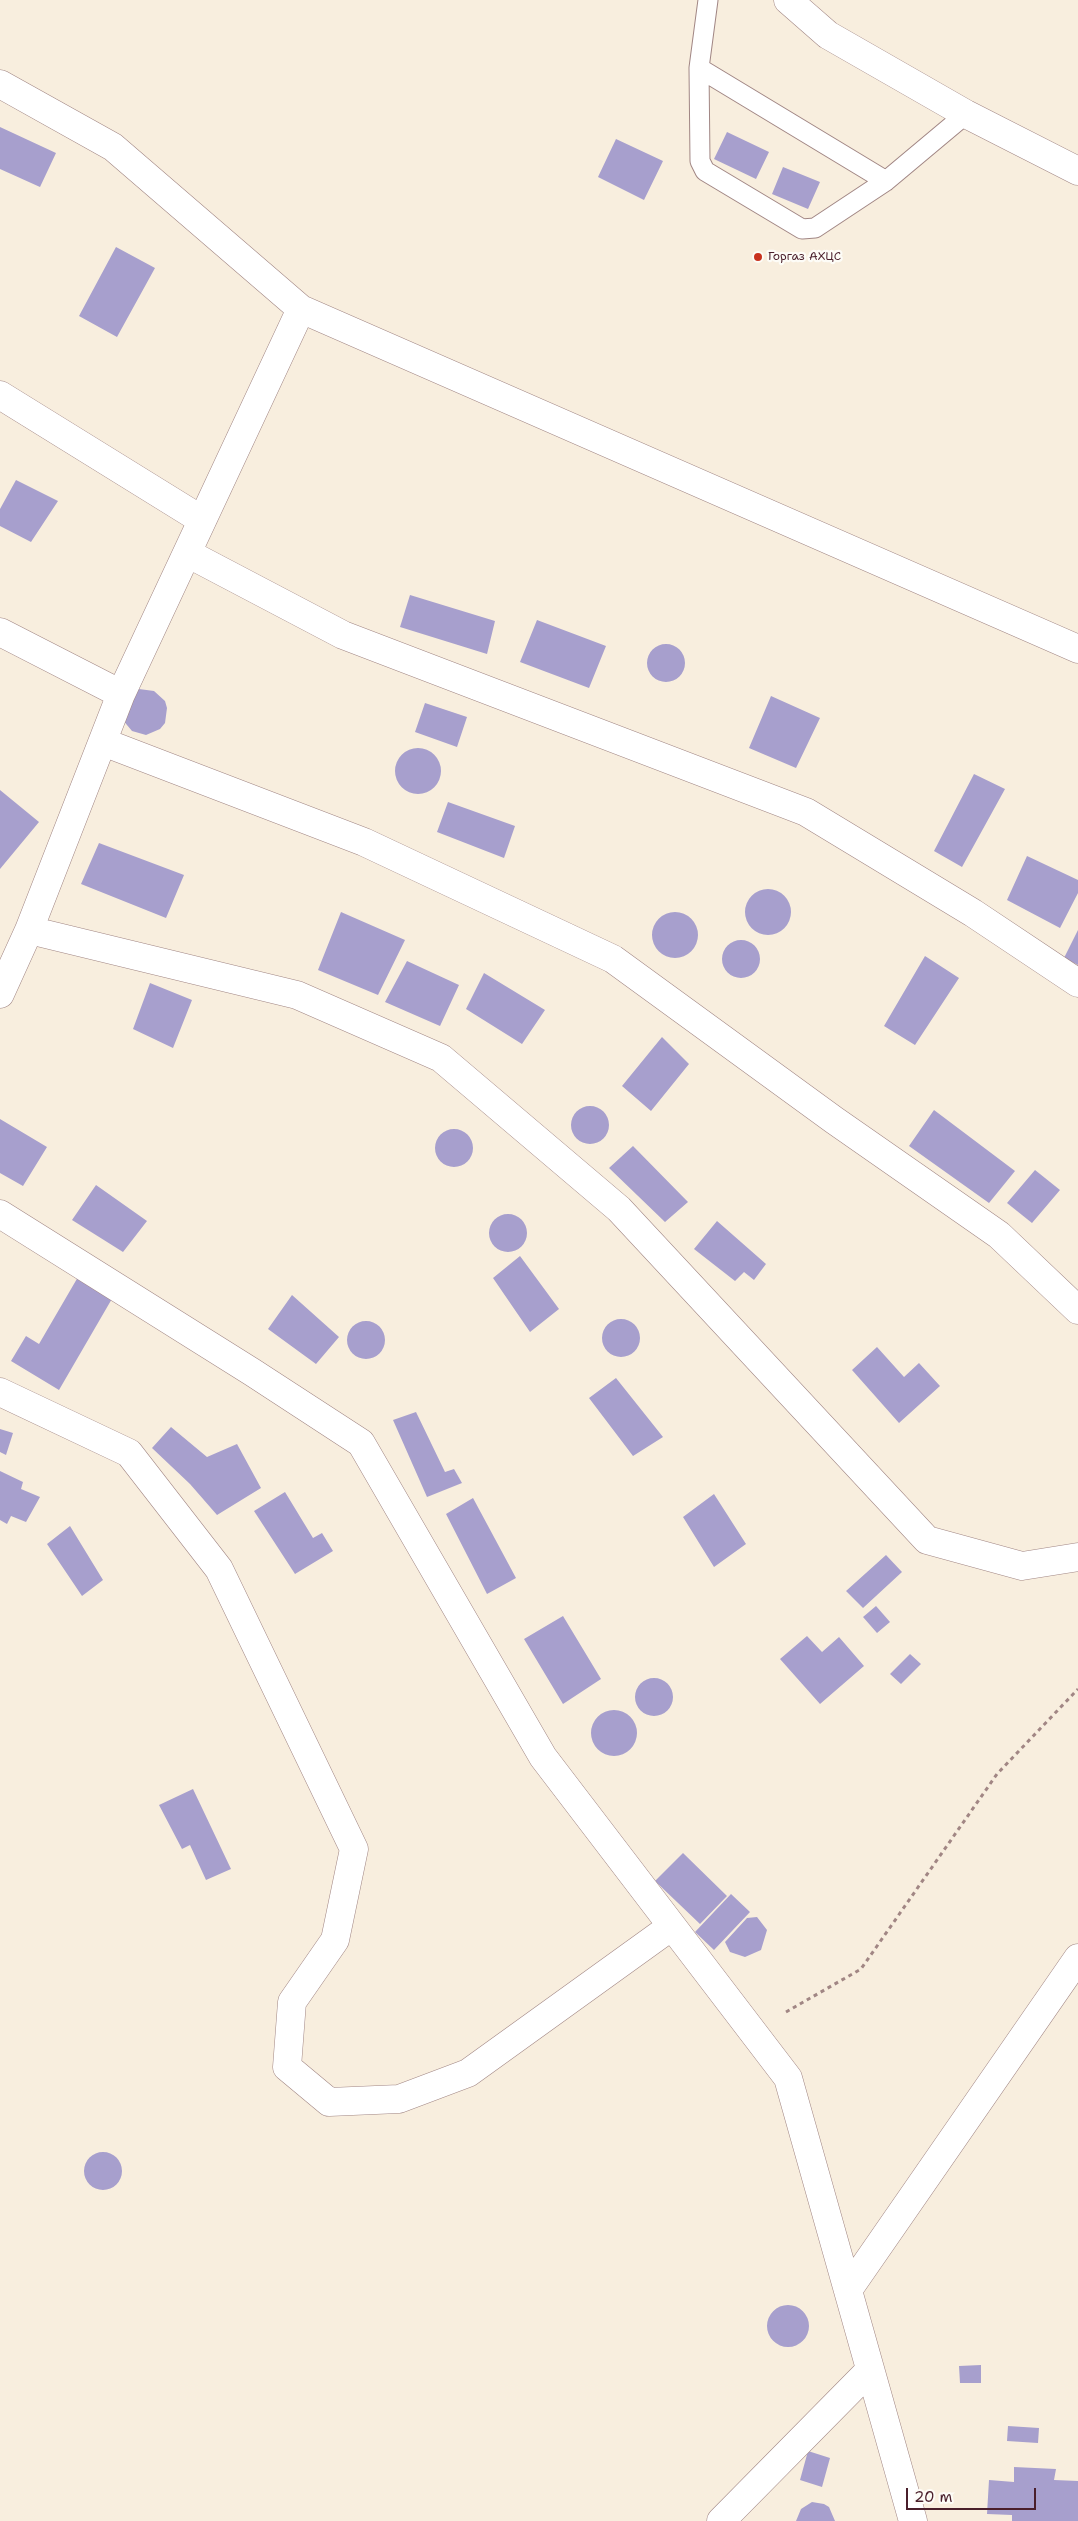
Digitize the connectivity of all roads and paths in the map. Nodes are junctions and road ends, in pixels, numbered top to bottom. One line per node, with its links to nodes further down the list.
1 (708, 0): 3 (lane)
2 (788, 0): 5 (street)
3 (699, 68): 7 (lane); 7 (lane)
4 (0, 84): 8 (street)
5 (966, 114): 6 (street); 7 (lane)
6 (1078, 171)
7 (886, 181)
8 (301, 309): 10 (street); 13 (street)
9 (0, 395): 10 (street)
10 (202, 520): 11 (street)
11 (187, 553): 14 (street); 17 (street)
12 (0, 632): 14 (street)
13 (1078, 649)
14 (121, 694): 15 (street)
15 (103, 742): 16 (street); 20 (street)
16 (29, 930): 18 (street); 22 (street)
17 (1078, 983)
18 (0, 994)
19 (0, 1214): 24 (street)
20 (1078, 1310)
21 (0, 1392): 24 (street)
22 (1078, 1557)
23 (1078, 1689): 26 (path)
24 (672, 1926): 26 (street)
25 (1078, 1958): 27 (street)
26 (753, 2032): 27 (street)
27 (848, 2290): 28 (street)
28 (870, 2370): 29 (street); 30 (street)
29 (722, 2517)
30 (913, 2521)

